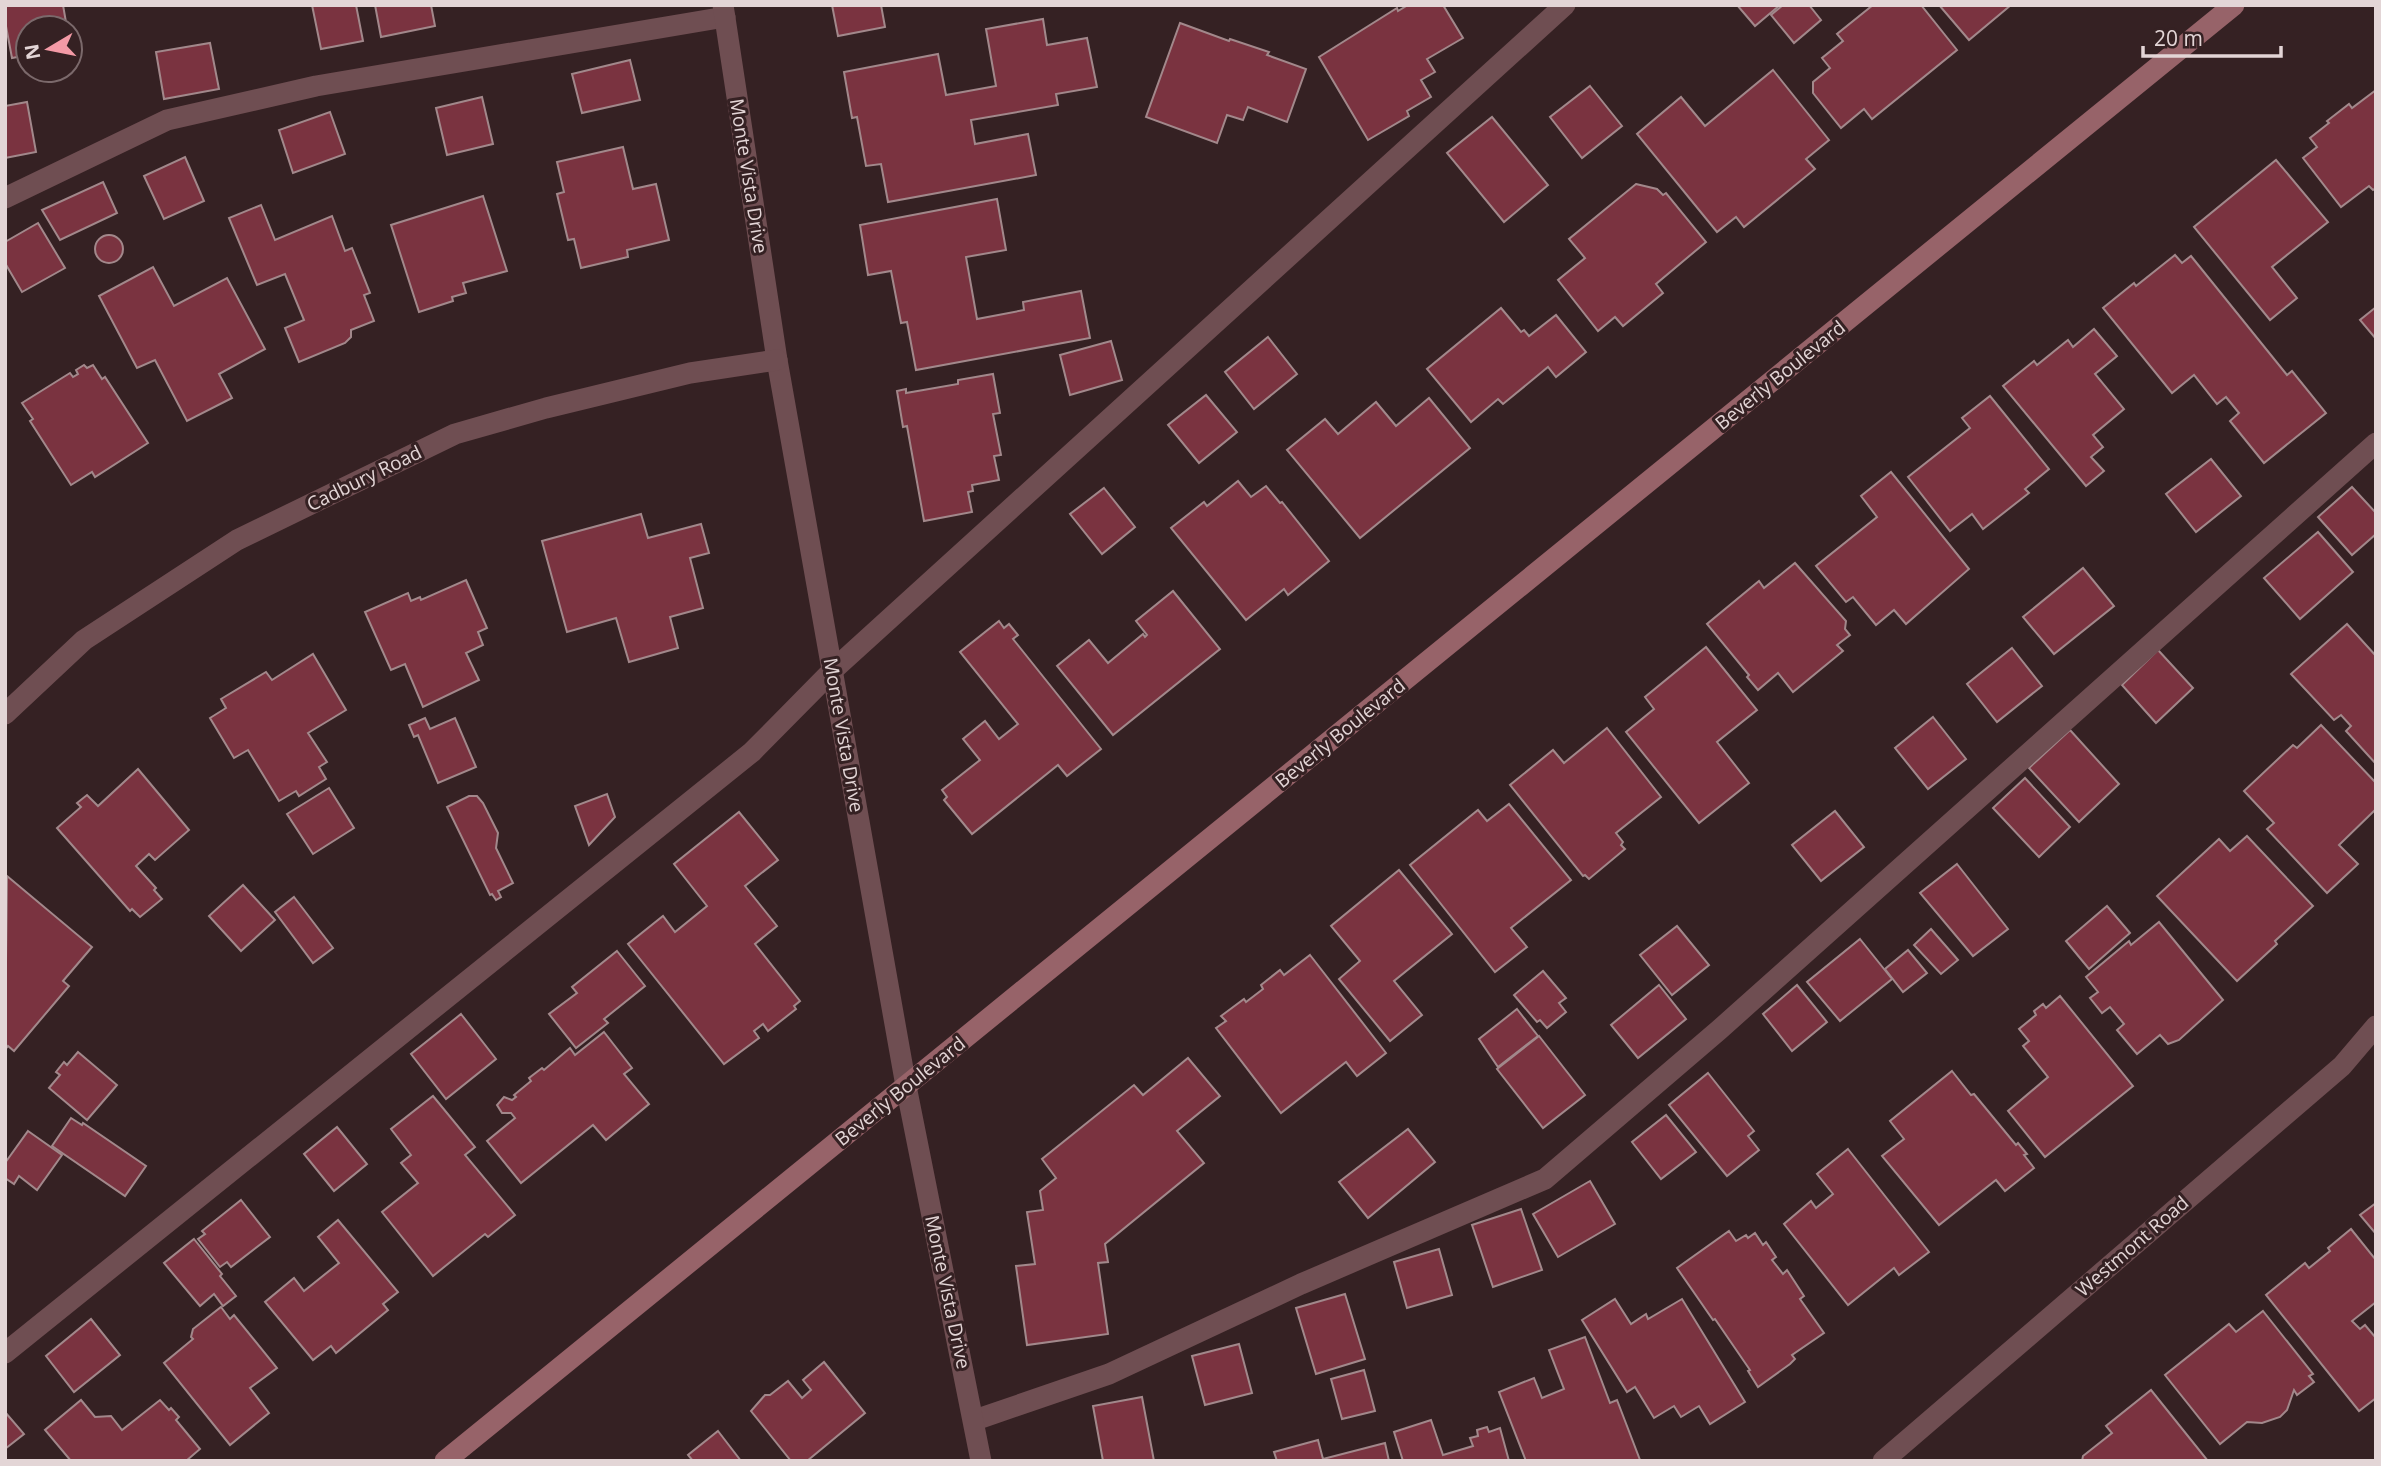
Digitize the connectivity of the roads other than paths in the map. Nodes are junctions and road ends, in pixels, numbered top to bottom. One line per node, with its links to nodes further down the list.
1 (1565, 5): 7 (street)
2 (2234, 5): 10 (main road, Beverly Boulevard)
3 (724, 11): 4 (street); 5 (street, Monte Vista Drive)
4 (5, 198)
5 (777, 360): 7 (street, Monte Vista Drive); 8 (street, Cadbury Road)
6 (2376, 443): 12 (street)
7 (832, 671): 10 (street, Monte Vista Drive); 11 (street)
8 (5, 714)
9 (2376, 1026): 15 (street, Westmont Road)
10 (906, 1086): 12 (street, Monte Vista Drive); 13 (main road, Beverly Boulevard)
11 (5, 1353)
12 (975, 1420): 14 (street, Monte Vista Drive)
13 (445, 1461)
14 (981, 1461)
15 (1883, 1461)

